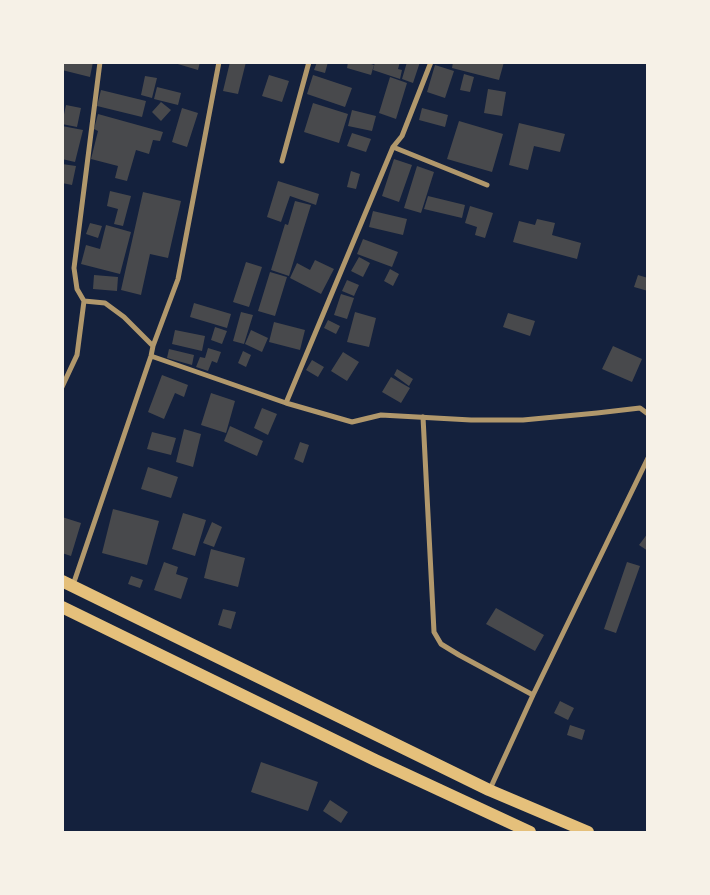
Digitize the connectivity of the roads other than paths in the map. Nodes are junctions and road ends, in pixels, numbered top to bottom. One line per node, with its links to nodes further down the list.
1 (100, 62): 8 (street)
2 (219, 62): 9 (street)
3 (309, 62): 6 (street)
4 (431, 62): 5 (street)
5 (393, 148): 7 (street); 12 (street)
6 (282, 161)
7 (487, 185)
8 (84, 301): 9 (street); 11 (street)
9 (153, 346): 10 (street)
10 (151, 356): 12 (street); 16 (street)
11 (62, 387)
12 (286, 403): 14 (street)
13 (648, 414): 14 (street)
14 (423, 417): 18 (street)
15 (648, 458): 18 (street)
16 (68, 583): 19 (main road)
17 (62, 607): 20 (main road)
18 (533, 695): 19 (street)
19 (489, 790): 21 (main road)
20 (530, 832)
21 (588, 832)

